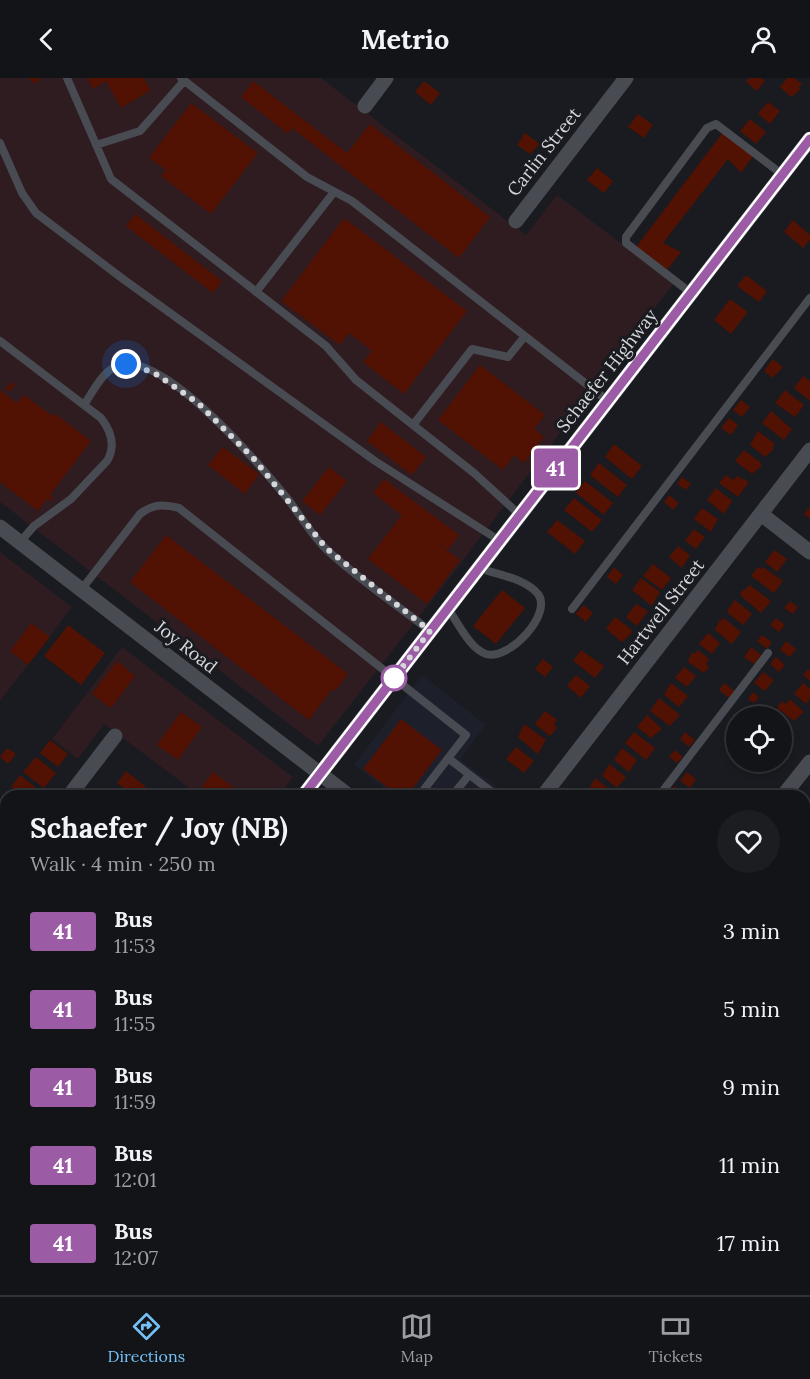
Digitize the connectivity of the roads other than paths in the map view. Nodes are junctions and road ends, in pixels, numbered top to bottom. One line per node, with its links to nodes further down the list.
1 (67, 78): 8 (lane)
2 (386, 78): 5 (street)
3 (626, 78): 11 (street, Carlin Street)
4 (183, 80): 8 (lane); 10 (lane)
5 (365, 106)
6 (810, 139): 9 (street, Schaefer Highway)
7 (0, 143): 24 (lane)
8 (96, 145): 12 (lane)
9 (783, 175): 13 (street, Schaefer Highway); 13 (lane)
10 (334, 192): 12 (lane); 15 (lane)
11 (516, 221)
12 (256, 292): 19 (lane)
13 (691, 293): 17 (street, Schaefer Highway)
14 (810, 298): 30 (lane)
15 (525, 336): 17 (lane); 19 (lane)
16 (0, 341): 18 (lane)
17 (608, 400): 22 (street, Schaefer Highway)
18 (84, 405): 25 (lane); 31 (lane)
19 (413, 424): 22 (lane)
20 (810, 450): 21 (street, Hartwell Street)
21 (761, 514): 26 (street); 45 (street, Hartwell Street)
22 (520, 515): 24 (street, Schaefer Highway)
23 (0, 527): 25 (street, Joy Road)
24 (500, 541): 27 (street, Schaefer Highway)
25 (20, 542): 28 (street, Joy Road)
26 (810, 552)
27 (479, 568): 29 (street, Schaefer Highway); 29 (lane)
28 (81, 590): 33 (lane); 37 (street, Joy Road)
29 (448, 609): 31 (street, Schaefer Highway)
30 (572, 609)
31 (430, 631): 33 (street, Schaefer Highway)
32 (768, 653): 46 (lane)
33 (393, 679): 35 (lane); 37 (street, Schaefer Highway)
34 (115, 736): 39 (street)
35 (448, 758): 38 (lane); 42 (lane)
36 (810, 762): 47 (street)
37 (320, 774): 40 (street, Schaefer Highway); 41 (street, Joy Road)
38 (469, 775): 43 (lane); 44 (lane)
39 (74, 790)
40 (308, 790)
41 (341, 790)
42 (424, 790)
43 (457, 790)
44 (489, 790)
45 (548, 790)
46 (664, 790)
47 (788, 790)

